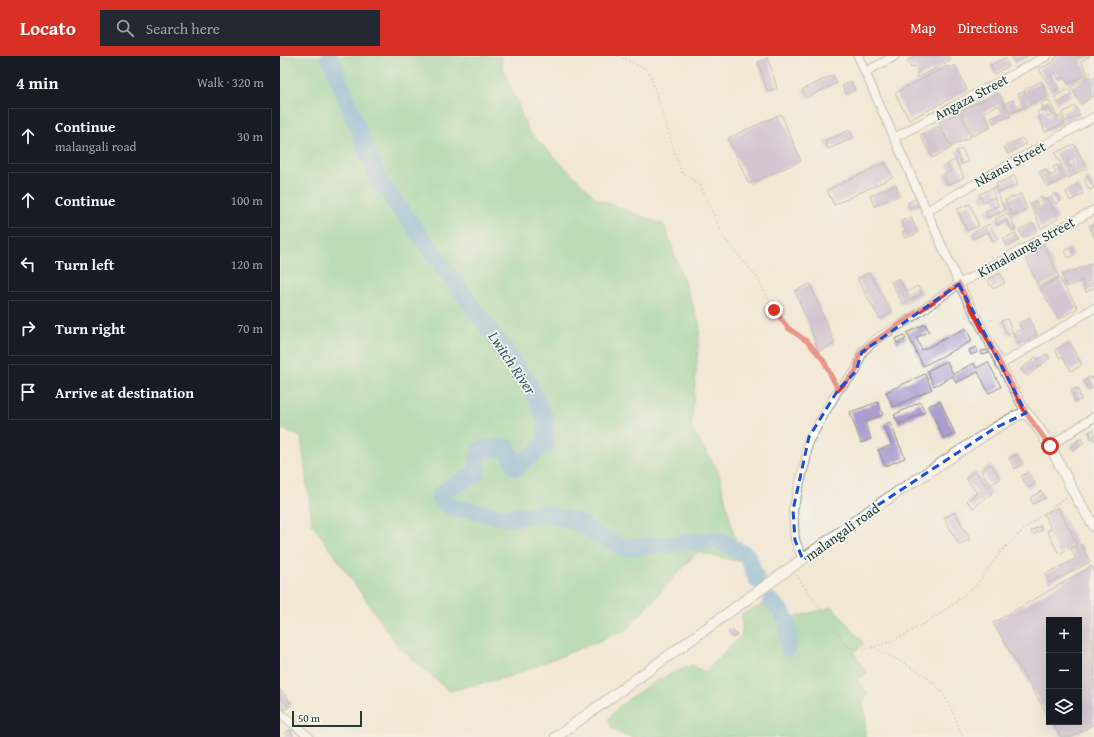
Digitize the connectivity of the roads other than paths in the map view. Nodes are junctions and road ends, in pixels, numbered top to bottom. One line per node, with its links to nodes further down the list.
1 (858, 56): 4 (street)
2 (896, 56): 4 (street)
3 (1047, 56): 6 (street, Angaza Street)
4 (865, 72): 6 (street)
5 (1094, 117): 8 (street, Nkansi Street)
6 (894, 138): 8 (street)
7 (1094, 210): 9 (street, Kimalaunga Street)
8 (926, 211): 9 (street)
9 (959, 284): 11 (street); 16 (street, Kimalaunga Street)
10 (1094, 308): 11 (street)
11 (1000, 365): 12 (street)
12 (1026, 413): 14 (street); 16 (street, malangali road)
13 (1094, 418): 14 (street)
14 (1050, 446): 15 (street)
15 (1094, 525)
16 (803, 560): 19 (street, malangali road)
17 (280, 713): 18 (street)
18 (309, 737)
19 (556, 737)

